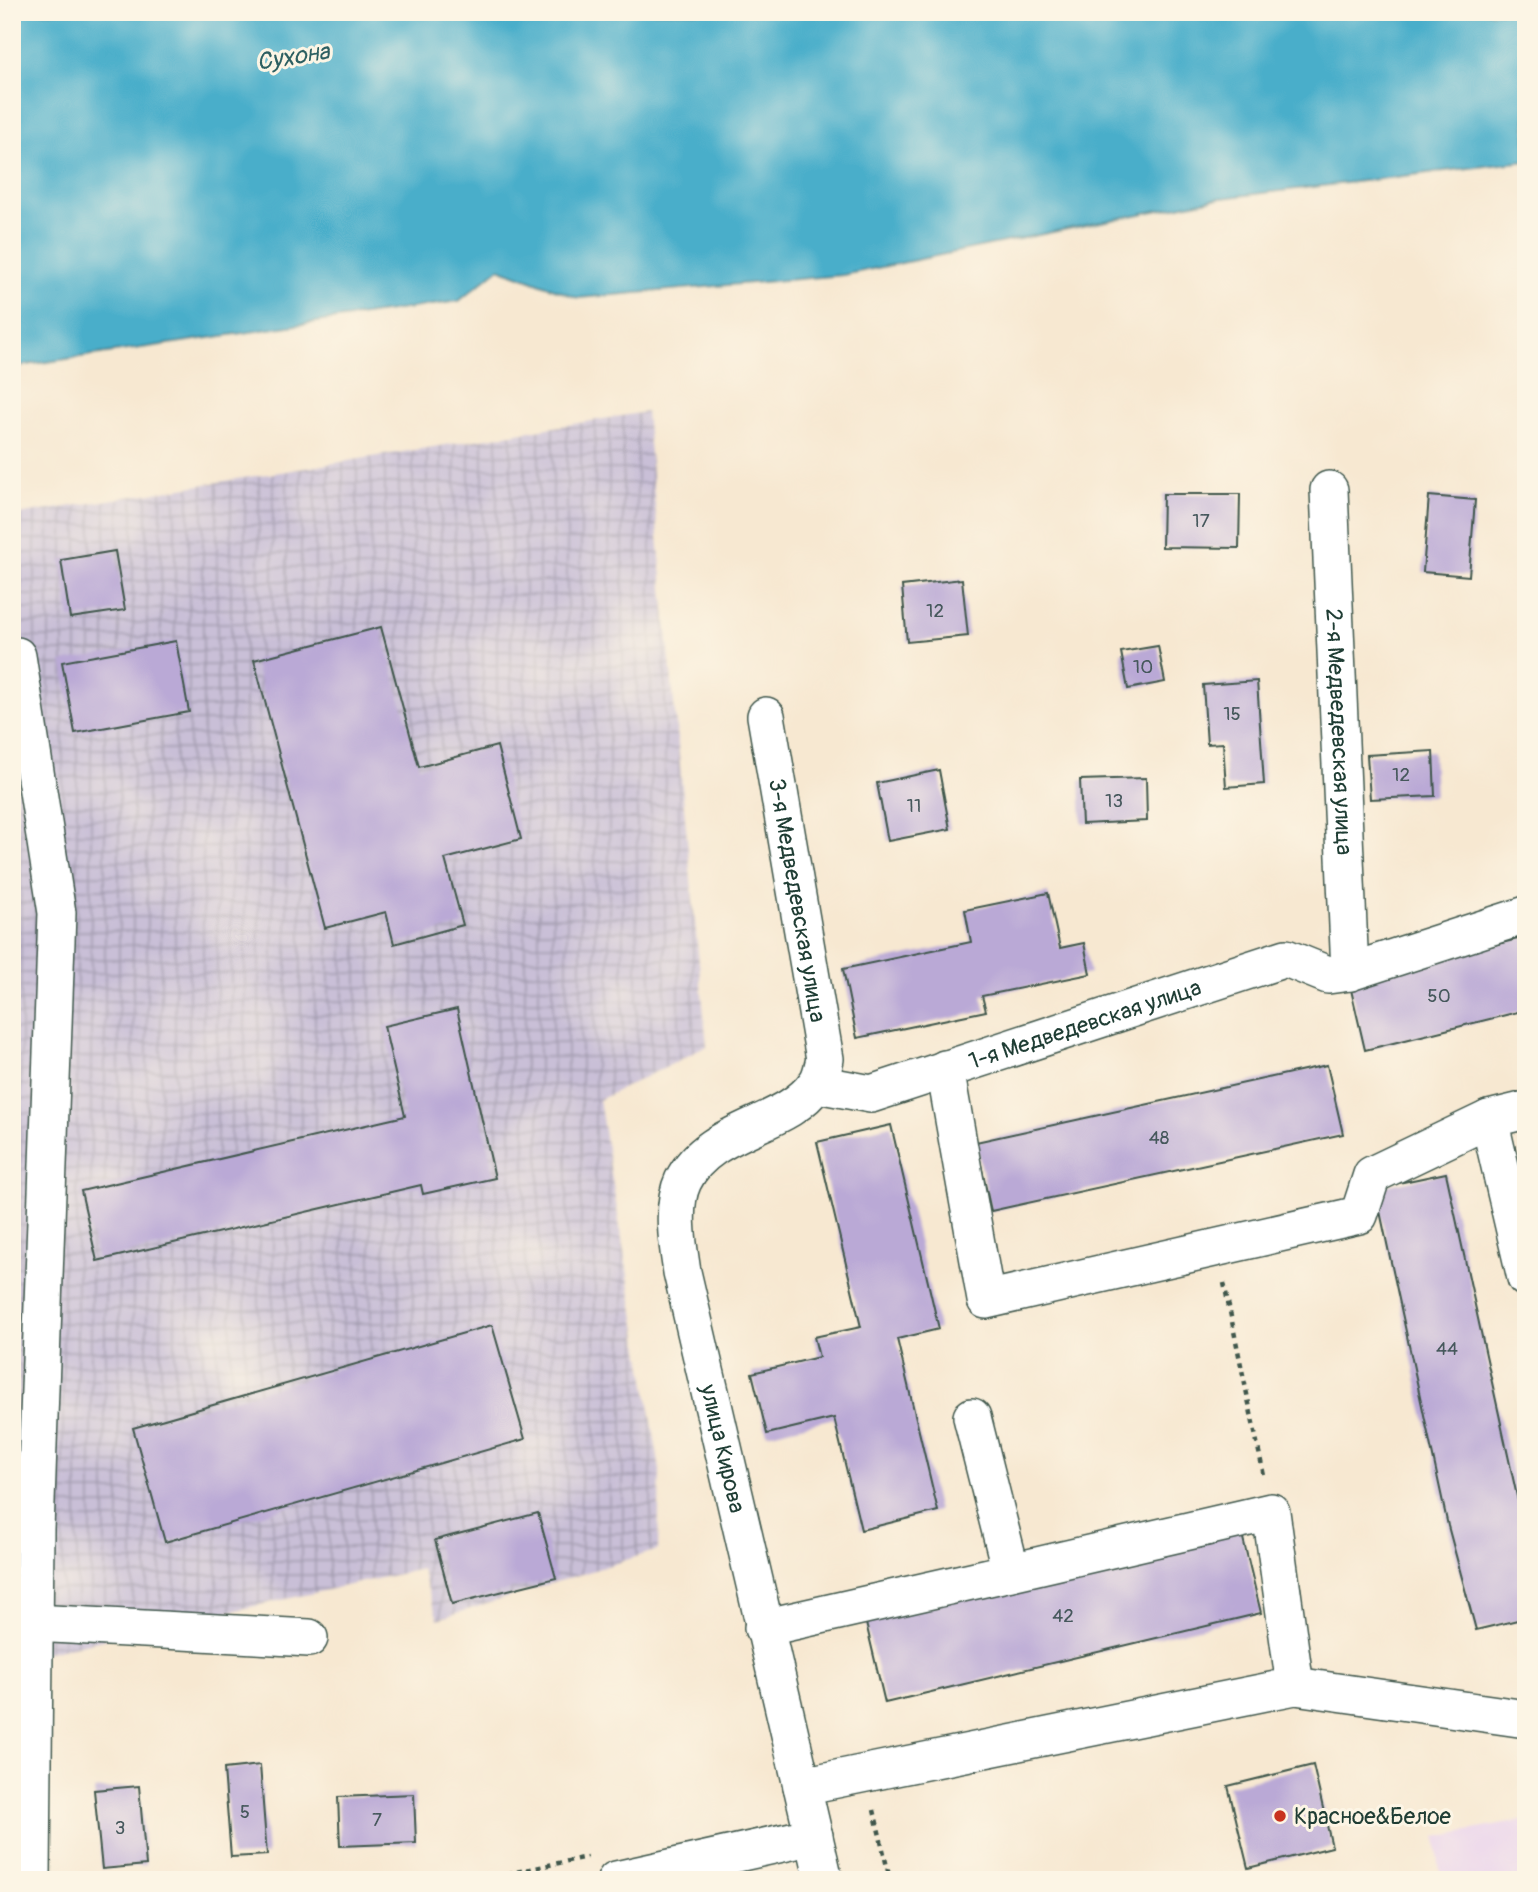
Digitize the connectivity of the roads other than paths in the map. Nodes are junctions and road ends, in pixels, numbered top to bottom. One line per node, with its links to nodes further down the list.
1 (1329, 490): 5 (street, 2-я Медведевская улица)
2 (17, 656): 13 (street)
3 (766, 716): 7 (street, 3-я Медведевская улица)
4 (1526, 915): 5 (street)
5 (1350, 972): 6 (street, 1-я Медведевская улица)
6 (945, 1069): 7 (street, 1-я Медведевская улица); 9 (street)
7 (817, 1084): 14 (street, улица Кирова)
8 (1526, 1110): 9 (street)
9 (1489, 1119): 10 (street)
10 (1526, 1278)
11 (972, 1417): 12 (street)
12 (1011, 1572): 14 (street); 16 (street)
13 (34, 1623): 15 (street); 20 (street)
14 (763, 1628): 18 (street, улица Кирова)
15 (309, 1638)
16 (1295, 1686): 17 (street); 18 (street)
17 (1526, 1719)
18 (802, 1786): 19 (street, улица Кирова)
19 (814, 1836): 21 (street); 22 (street, улица Кирова)
20 (32, 1880)
21 (616, 1880)
22 (824, 1880)

